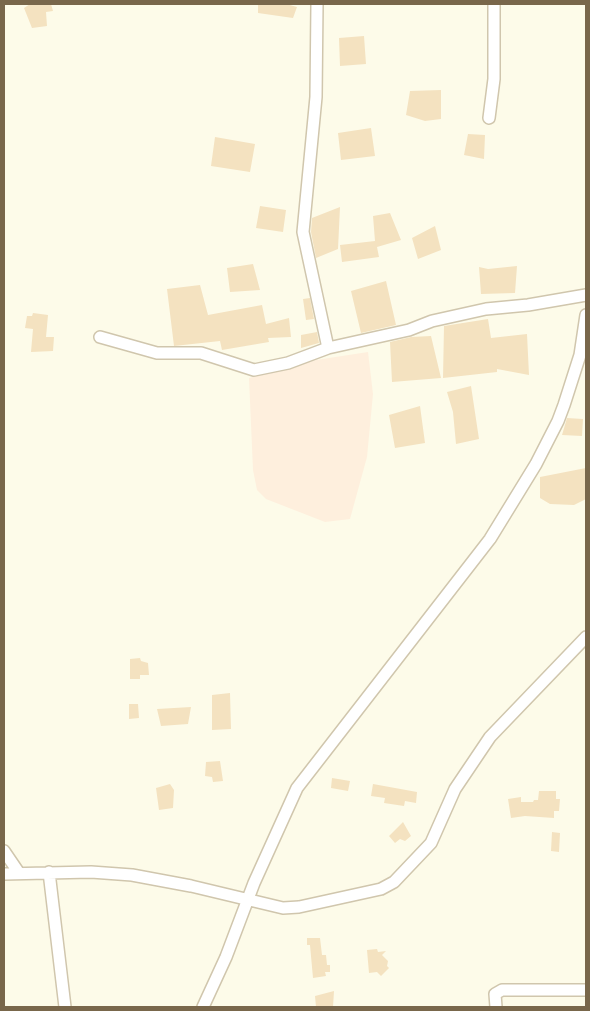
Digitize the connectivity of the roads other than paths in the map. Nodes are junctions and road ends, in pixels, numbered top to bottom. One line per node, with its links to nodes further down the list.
1 (317, 4): 7 (street)
2 (494, 4): 3 (street)
3 (489, 118)
4 (586, 294): 7 (street)
5 (586, 315): 13 (street)
6 (100, 337): 7 (street)
7 (328, 348)
8 (586, 637): 13 (street)
9 (4, 851): 11 (street)
10 (49, 872): 11 (street); 13 (street); 15 (street)
11 (19, 873): 12 (street)
12 (4, 874)
13 (248, 900): 16 (street)
14 (586, 990): 17 (street)
15 (65, 1007)
16 (203, 1007)
17 (496, 1007)

